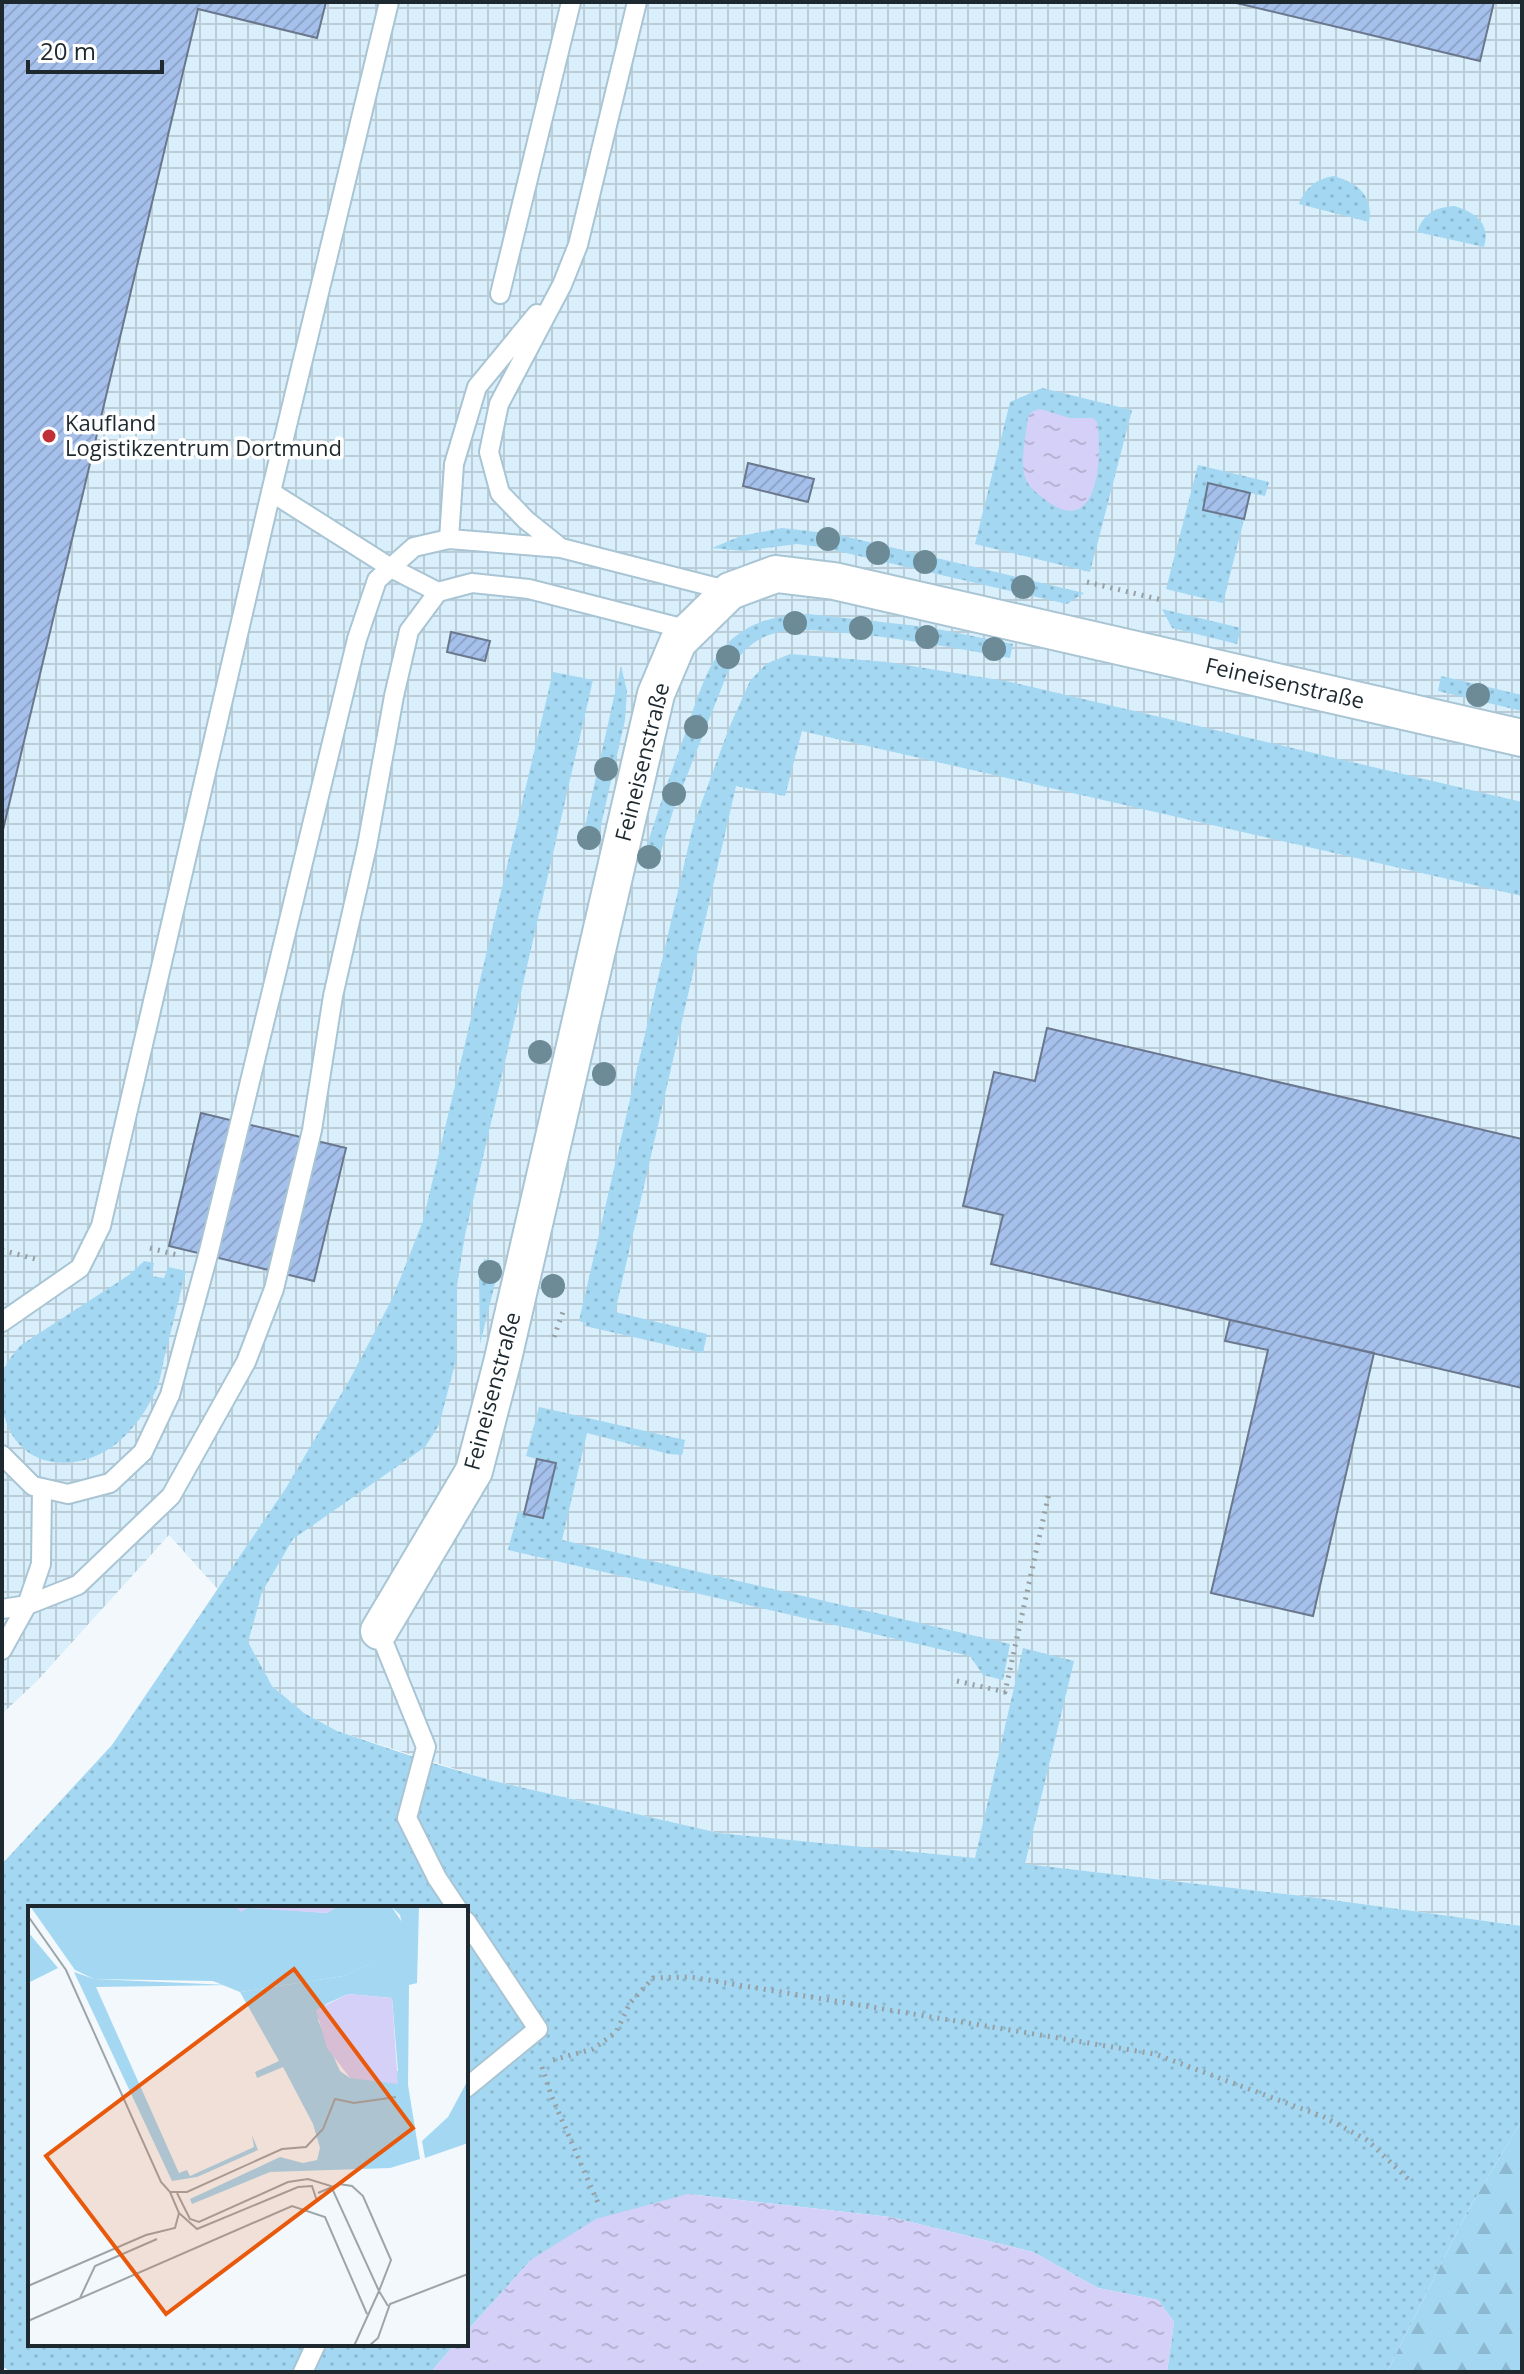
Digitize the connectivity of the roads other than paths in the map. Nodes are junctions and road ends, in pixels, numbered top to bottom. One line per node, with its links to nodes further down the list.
1 (389, 2): 6 (lane)
2 (571, 2): 5 (lane)
3 (637, 2): 4 (lane)
4 (562, 285): 7 (lane); 8 (lane)
5 (500, 294)
6 (271, 492): 9 (lane); 14 (lane)
7 (449, 539): 8 (lane); 9 (lane)
8 (561, 548): 10 (lane)
9 (391, 568): 11 (lane); 16 (lane)
10 (730, 591): 12 (street, Feineisenstraße); 13 (street, Feineisenstraße)
11 (438, 592): 12 (lane); 17 (lane)
12 (689, 630): 19 (street, Feineisenstraße)
13 (1522, 738)
14 (2, 1322)
15 (2, 1455): 16 (lane)
16 (42, 1488): 17 (lane)
17 (27, 1605): 18 (lane); 20 (lane)
18 (2, 1609)
19 (379, 1631): 21 (lane)
20 (2, 1650)
21 (456, 1906)
22 (468, 1924): 23 (lane)
23 (468, 2086)
24 (315, 2346): 25 (lane)
25 (303, 2372)

